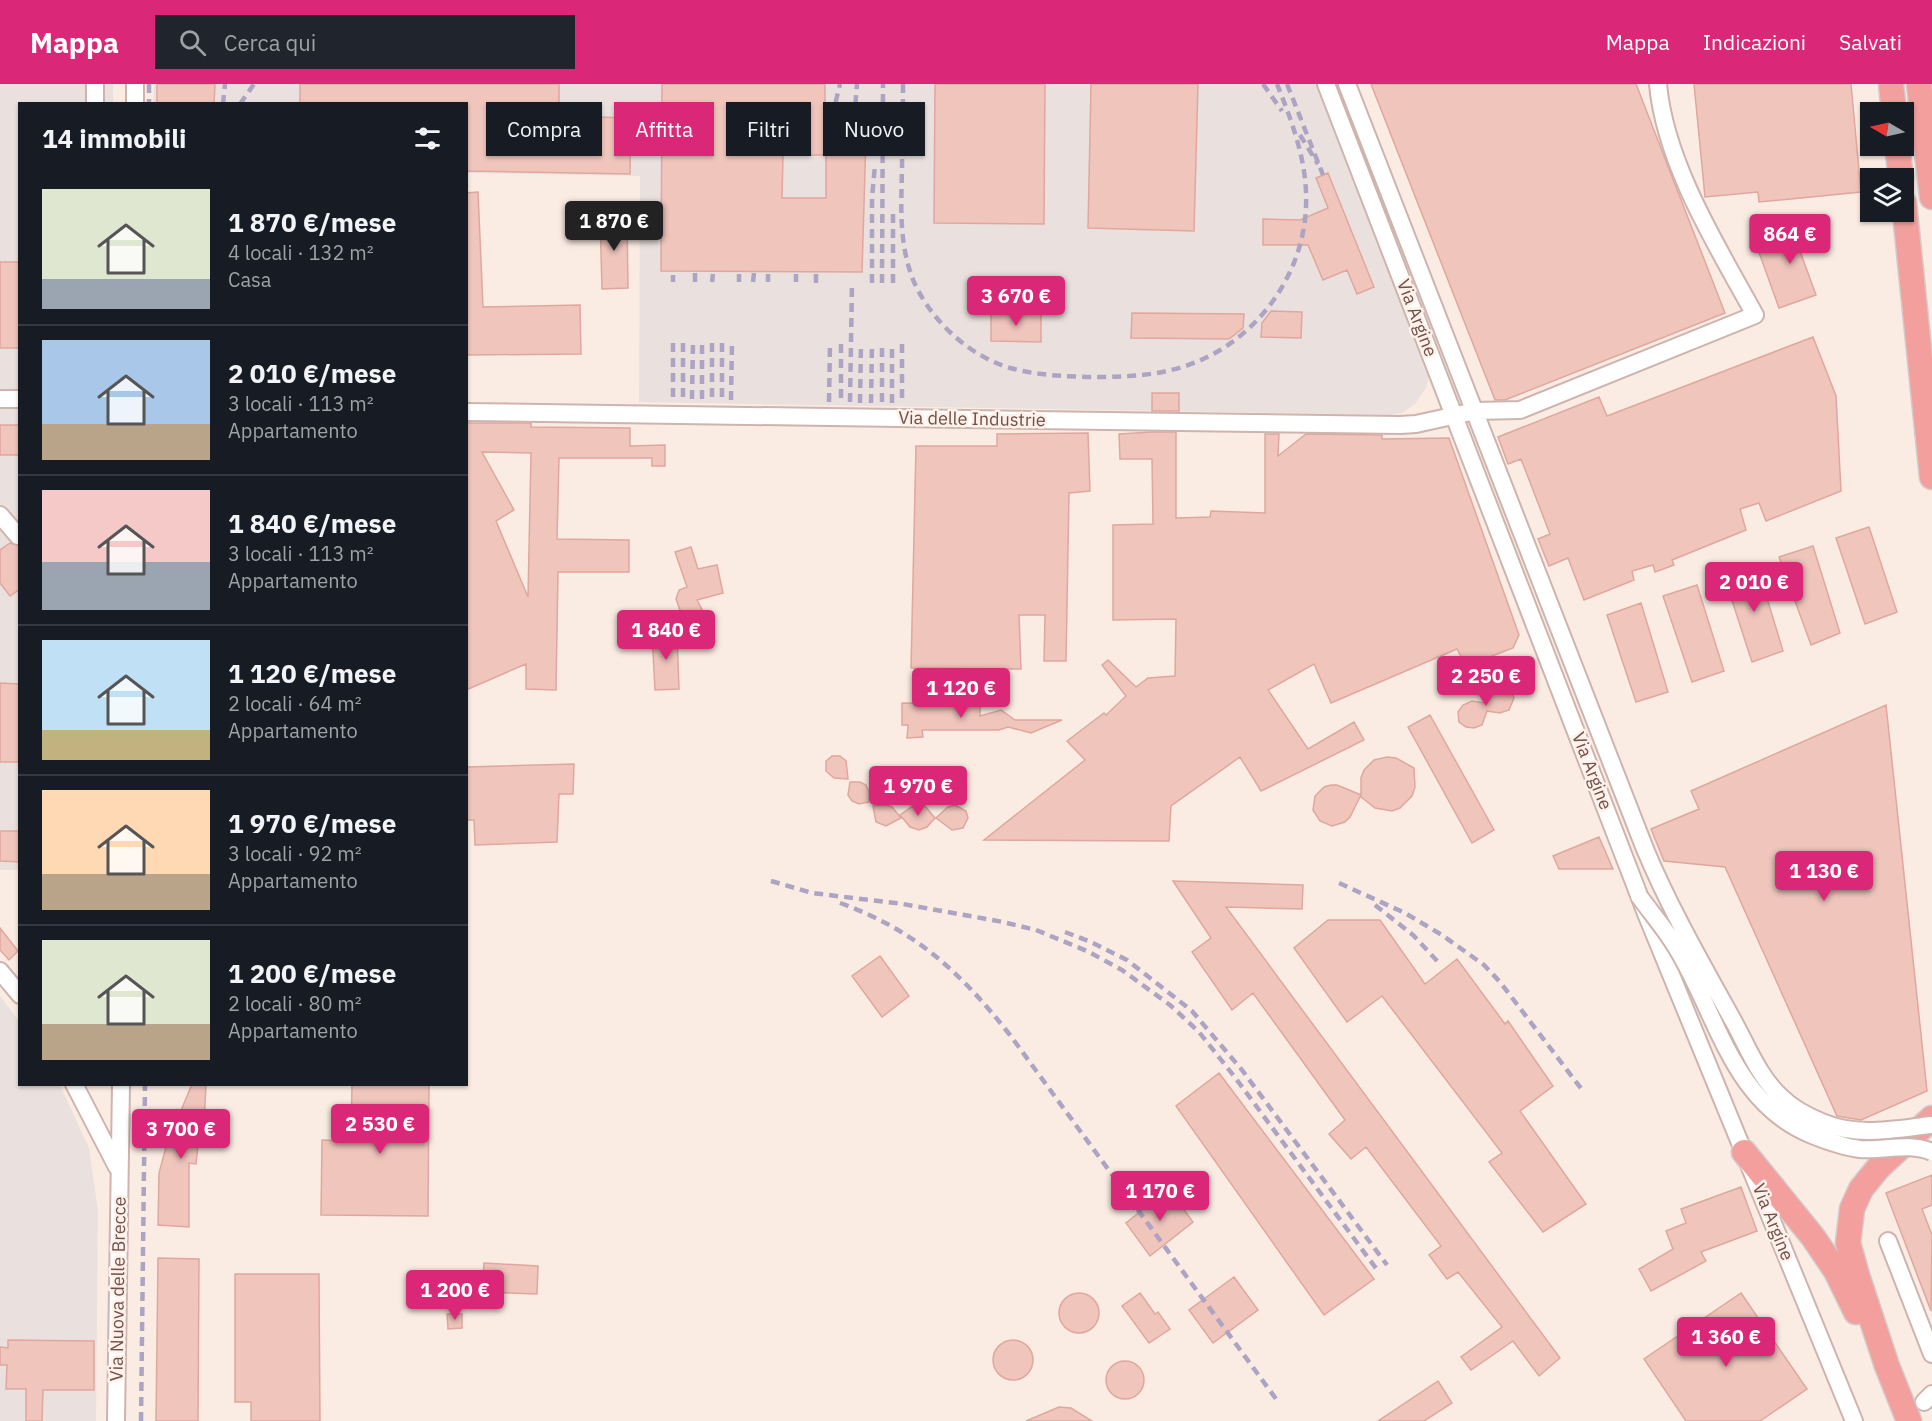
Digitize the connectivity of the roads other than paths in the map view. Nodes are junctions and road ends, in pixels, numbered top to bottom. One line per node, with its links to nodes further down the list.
1 (95, 84): 8 (street)
2 (135, 84): 9 (street)
3 (1326, 84): 17 (street, Via Argine)
4 (1347, 84): 15 (street, Via Argine)
5 (1658, 84): 15 (street, Via delle Industrie)
6 (1891, 84): 10 (highway)
7 (1919, 84): 11 (highway)
8 (95, 102)
9 (135, 102)
10 (1893, 102)
11 (1932, 197)
12 (1906, 222): 18 (highway)
13 (0, 399): 14 (street)
14 (18, 399)
15 (1476, 411): 17 (street, Via delle Industrie); 27 (street, Via Argine, bridge)
16 (468, 412): 17 (street, Via delle Industrie)
17 (1455, 415): 21 (street, Via Argine)
18 (1932, 477)
19 (0, 515): 20 (street)
20 (18, 537)
21 (1639, 896): 28 (street, Via Argine); 29 (street, bridge)
22 (0, 971): 23 (street)
23 (18, 993)
24 (75, 1086): 30 (street)
25 (121, 1086): 30 (street, Via Nuova delle Brecce)
26 (1932, 1118): 33 (highway)
27 (1932, 1125)
28 (1744, 1152): 33 (highway); 35 (street, Via Argine)
29 (1932, 1152)
30 (119, 1171): 34 (street, Via Nuova delle Brecce)
31 (1888, 1241): 32 (street)
32 (1932, 1354)
33 (1887, 1366): 36 (highway)
34 (116, 1421)
35 (1854, 1421)
36 (1909, 1421)

